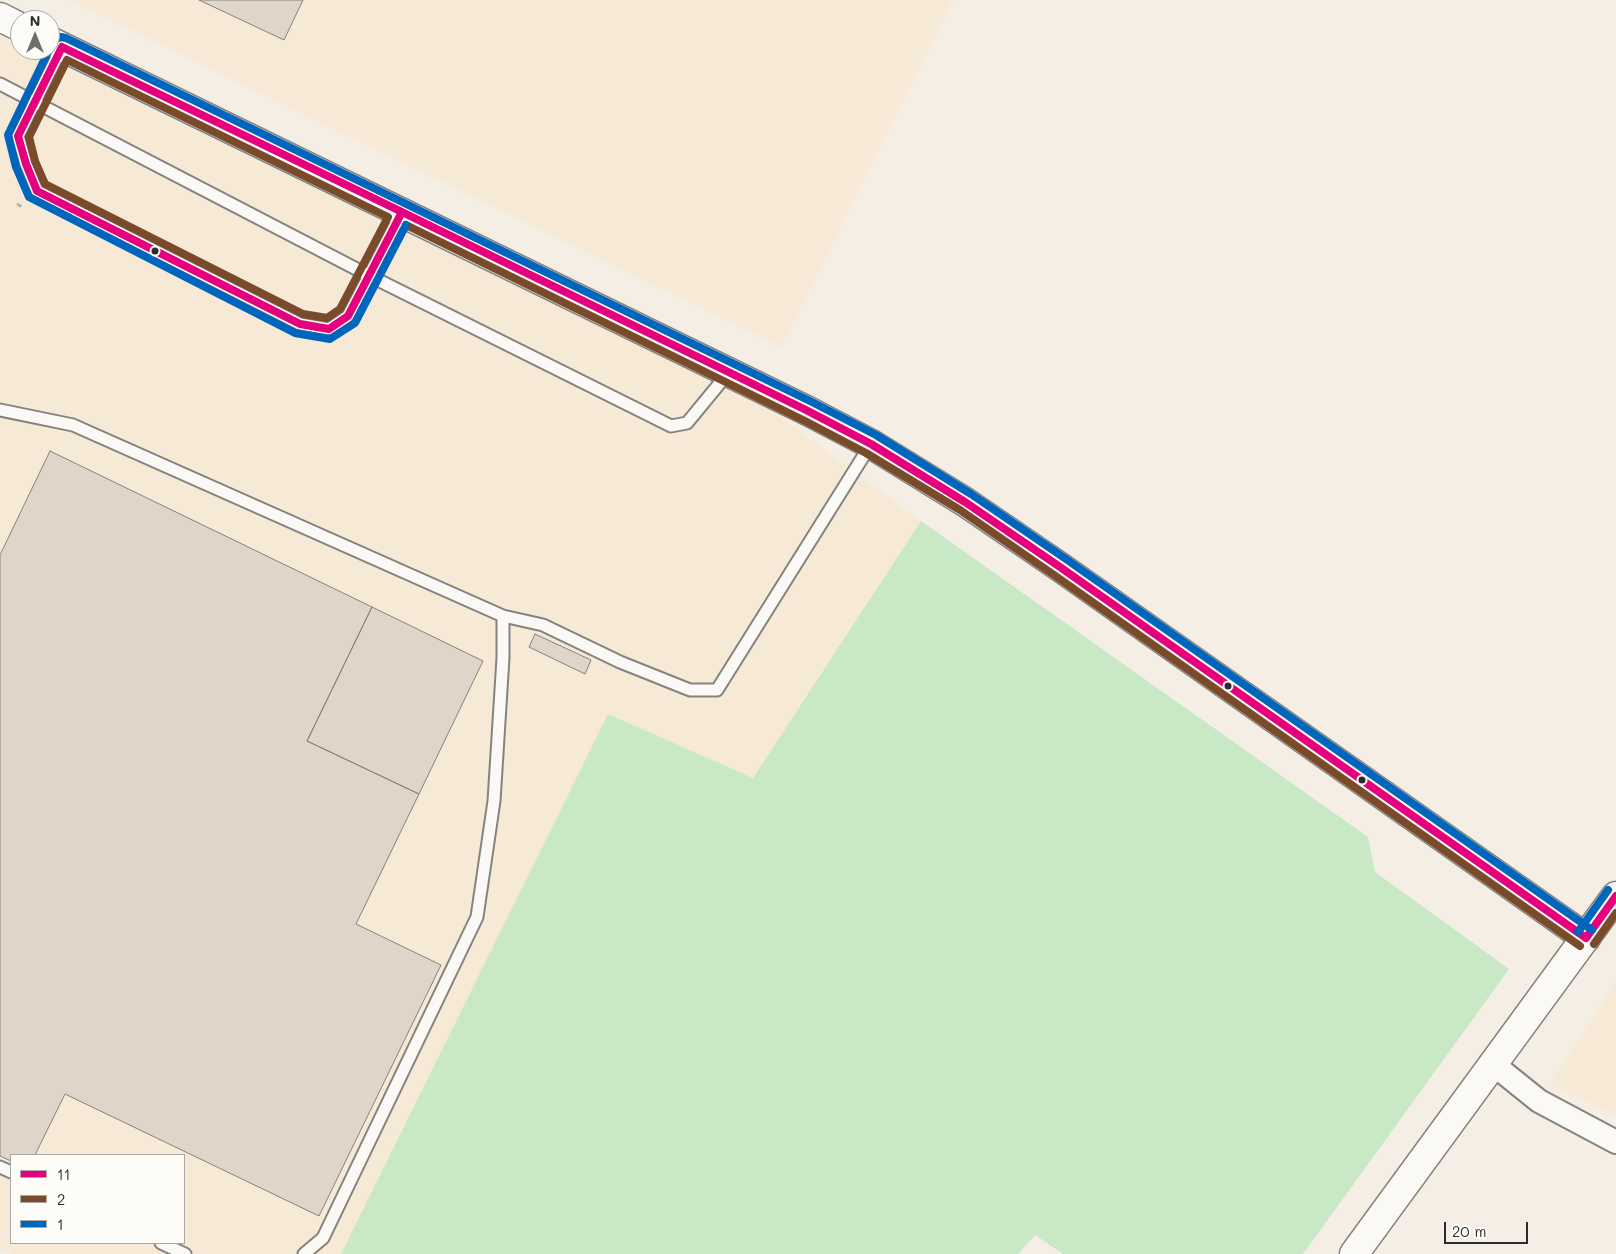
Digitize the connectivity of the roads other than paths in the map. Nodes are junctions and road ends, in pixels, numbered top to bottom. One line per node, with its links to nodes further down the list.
1 (60, 46): 5 (street)
2 (50, 60): 4 (lane)
3 (0, 84): 4 (lane)
4 (36, 102): 6 (lane); 6 (lane)
5 (402, 212): 6 (lane); 7 (street)
6 (368, 275): 7 (lane)
7 (729, 372): 9 (street)
8 (0, 410): 10 (lane)
9 (871, 444): 10 (lane); 12 (street)
10 (503, 616): 17 (lane)
11 (1616, 896): 12 (street)
12 (1586, 938): 13 (street)
13 (1493, 1064): 14 (street); 18 (street)
14 (1616, 1142)
15 (163, 1244): 16 (lane)
16 (185, 1254)
17 (304, 1254)
18 (1354, 1254)

